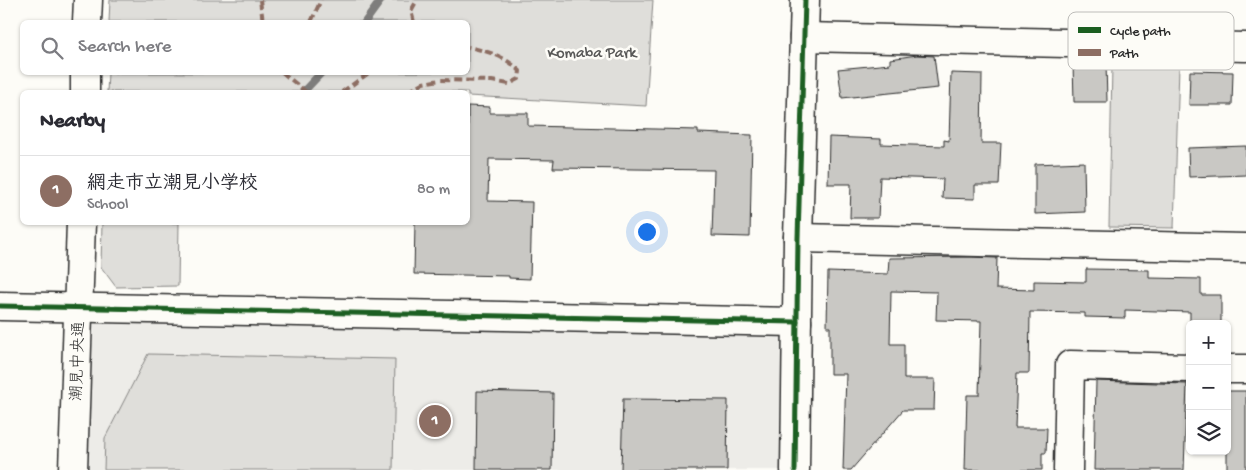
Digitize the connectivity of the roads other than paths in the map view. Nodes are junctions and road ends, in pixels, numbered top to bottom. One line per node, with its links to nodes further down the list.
1 (88, 0): 3 (street)
2 (804, 0): 4 (street)
3 (87, 20)
4 (804, 37): 5 (street); 9 (street)
5 (1068, 43)
6 (85, 75): 7 (street)
7 (85, 90)
8 (80, 225): 12 (street, 潮見中央通)
9 (798, 238): 10 (street); 13 (street)
10 (1246, 248)
11 (0, 306): 12 (street)
12 (78, 309): 13 (street); 17 (street, 潮見中央通)
13 (797, 322): 18 (street)
14 (1186, 368): 19 (street)
15 (1231, 369): 16 (street)
16 (1246, 369)
17 (73, 470)
18 (795, 470)
19 (1068, 470)

